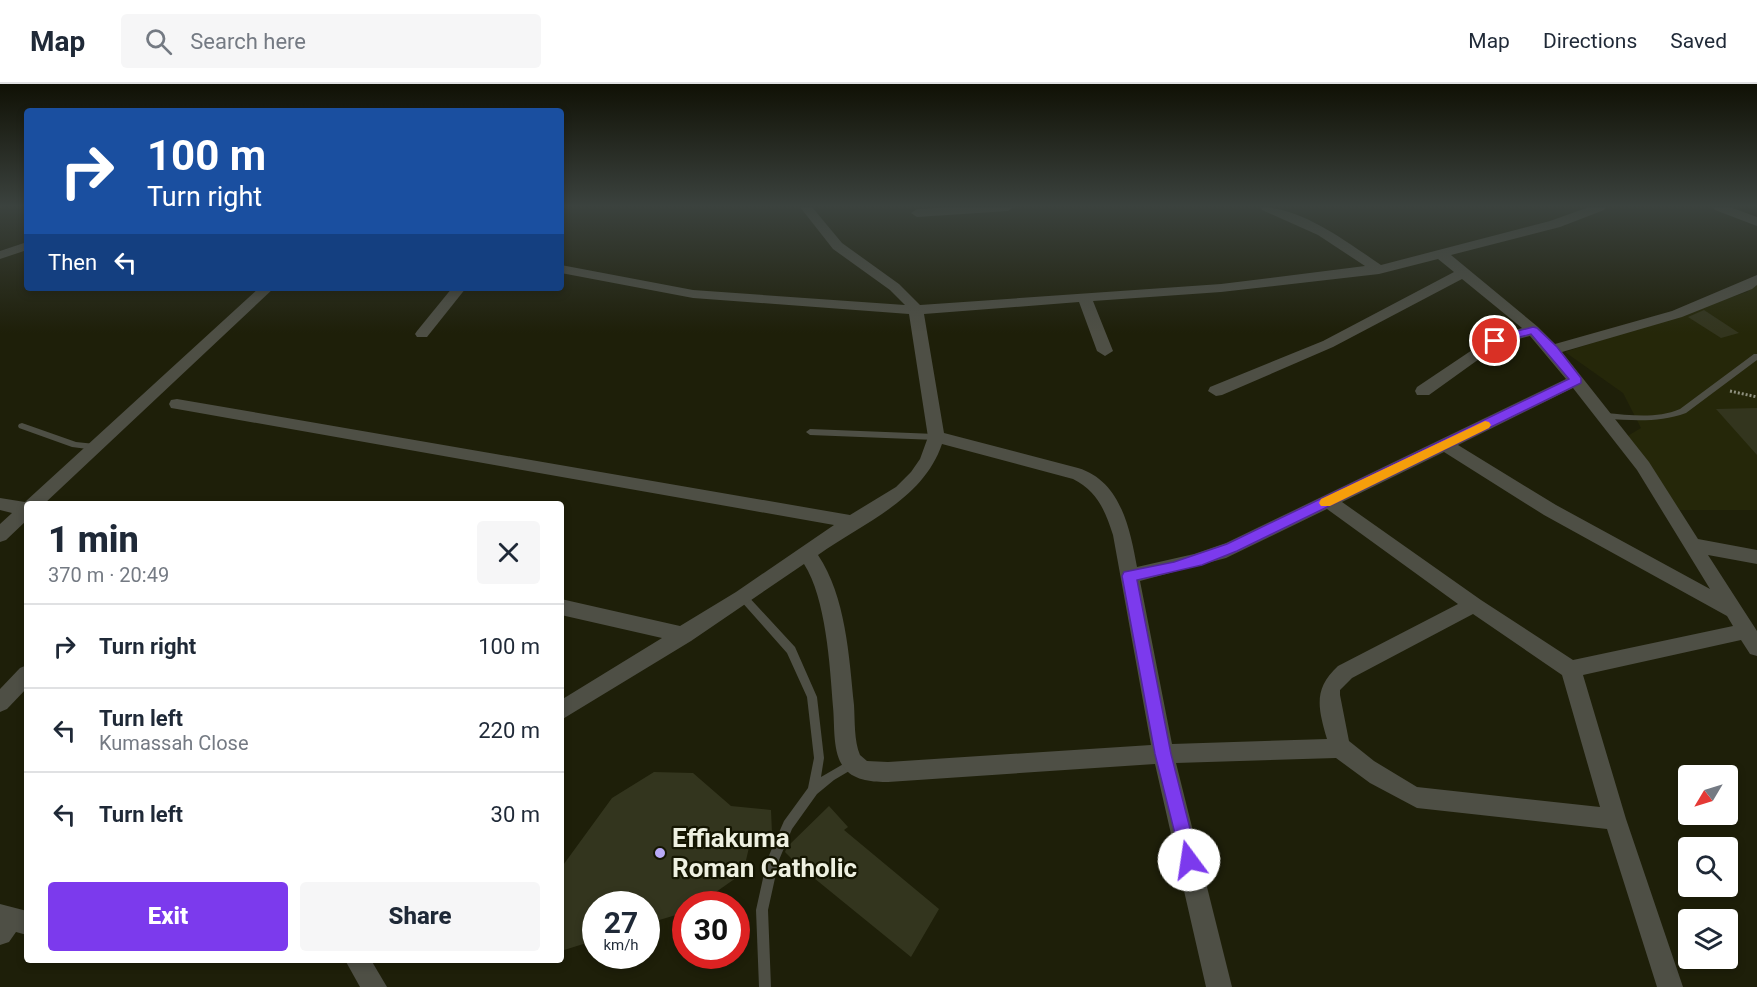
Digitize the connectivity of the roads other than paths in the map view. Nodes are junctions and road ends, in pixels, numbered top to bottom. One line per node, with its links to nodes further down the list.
1 (18, 249): 5 (street)
2 (841, 249): 14 (street)
3 (1348, 249): 8 (street)
4 (1463, 249): 6 (street)
5 (0, 255)
6 (1442, 255): 8 (street); 9 (street)
7 (564, 269): 14 (street)
8 (1379, 270): 13 (street)
9 (1463, 273): 15 (street); 21 (street)
10 (1757, 279): 17 (street)
11 (264, 291): 29 (street)
12 (457, 291): 16 (street)
13 (1085, 299): 14 (street); 18 (street)
14 (916, 310): 27 (street)
15 (1533, 330): 17 (street); 22 (street)
16 (423, 334)
17 (1552, 350): 20 (street)
18 (1106, 351)
19 (1757, 356): 24 (lane)
20 (1576, 380): 24 (street); 28 (street)
21 (1216, 391)
22 (1423, 391)
23 (177, 404): 35 (street)
24 (1605, 416): 37 (street)
25 (22, 426): 29 (lane)
26 (810, 432): 27 (lane)
27 (936, 436): 35 (street); 40 (street)
28 (1445, 445): 31 (street); 44 (street)
29 (95, 447): 30 (street)
30 (36, 501)
31 (1328, 501): 40 (street); 42 (street)
32 (0, 504): 33 (street)
33 (24, 508)
34 (24, 512): 36 (street)
35 (852, 522): 38 (street)
36 (0, 535)
37 (1692, 544): 39 (street); 44 (street)
38 (807, 553): 41 (street); 54 (street)
39 (1757, 557)
40 (1129, 576): 53 (street)
41 (743, 597): 46 (street); 55 (lane)
42 (1474, 605): 48 (street); 52 (street)
43 (564, 608): 46 (street)
44 (1732, 610): 45 (street)
45 (1746, 631): 47 (street); 48 (street)
46 (684, 635): 51 (street)
47 (1757, 648)
48 (1570, 669): 56 (street)
49 (24, 677): 50 (street)
50 (0, 703)
51 (564, 709)
52 (1342, 748): 53 (street); 56 (street)
53 (1163, 754): 54 (street); 60 (street)
54 (852, 764): 55 (lane)
55 (813, 790): 59 (lane)
56 (1615, 819): 61 (street)
57 (359, 963): 58 (street)
58 (374, 987)
59 (765, 987)
60 (1219, 987)
61 (1670, 987)

